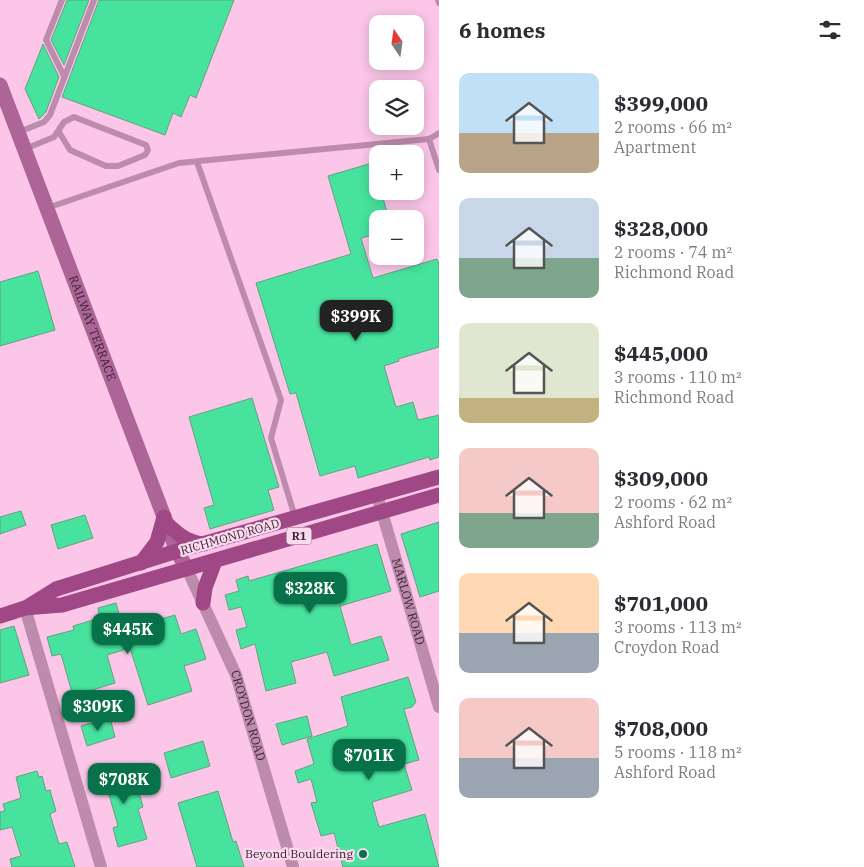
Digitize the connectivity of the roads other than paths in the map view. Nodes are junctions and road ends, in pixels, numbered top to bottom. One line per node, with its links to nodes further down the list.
1 (62, 0): 3 (lane)
2 (94, 0): 3 (lane)
3 (64, 76): 5 (lane)
4 (0, 86): 5 (main road, RAILWAY TERRACE)
5 (18, 132): 9 (main road, RAILWAY TERRACE)
6 (59, 132): 6 (lane); 9 (lane)
7 (439, 133): 8 (lane)
8 (429, 139): 10 (lane); 11 (lane)
9 (24, 149): 12 (main road, RAILWAY TERRACE)
10 (197, 162): 12 (lane); 17 (lane)
11 (439, 170)
12 (46, 208): 18 (main road, RAILWAY TERRACE)
13 (439, 477): 15 (main road, RICHMOND ROAD / R1)
14 (439, 495): 16 (main road, RICHMOND ROAD / R1)
15 (376, 496): 16 (street, MARLOW ROAD); 17 (main road, RICHMOND ROAD / R1)
16 (382, 511): 21 (main road, RICHMOND ROAD / R1); 27 (street, MARLOW ROAD)
17 (295, 518): 19 (main road, RICHMOND ROAD / R1)
18 (166, 521): 19 (main road); 20 (main road, RAILWAY TERRACE); 22 (main road)
19 (206, 544): 20 (main road, RICHMOND ROAD / R1)
20 (177, 551): 22 (main road, RICHMOND ROAD / R1); 23 (main road, RAILWAY TERRACE)
21 (215, 561): 23 (main road, RICHMOND ROAD / R1); 24 (main road)
22 (141, 563): 25 (main road, RICHMOND ROAD / R1)
23 (187, 569): 24 (street, CROYDON ROAD); 25 (main road, RICHMOND ROAD / R1)
24 (202, 603): 29 (street, CROYDON ROAD)
25 (25, 608): 26 (main road, RICHMOND ROAD / R1); 28 (street)
26 (0, 616)
27 (439, 707)
28 (101, 867)
29 (293, 867)

